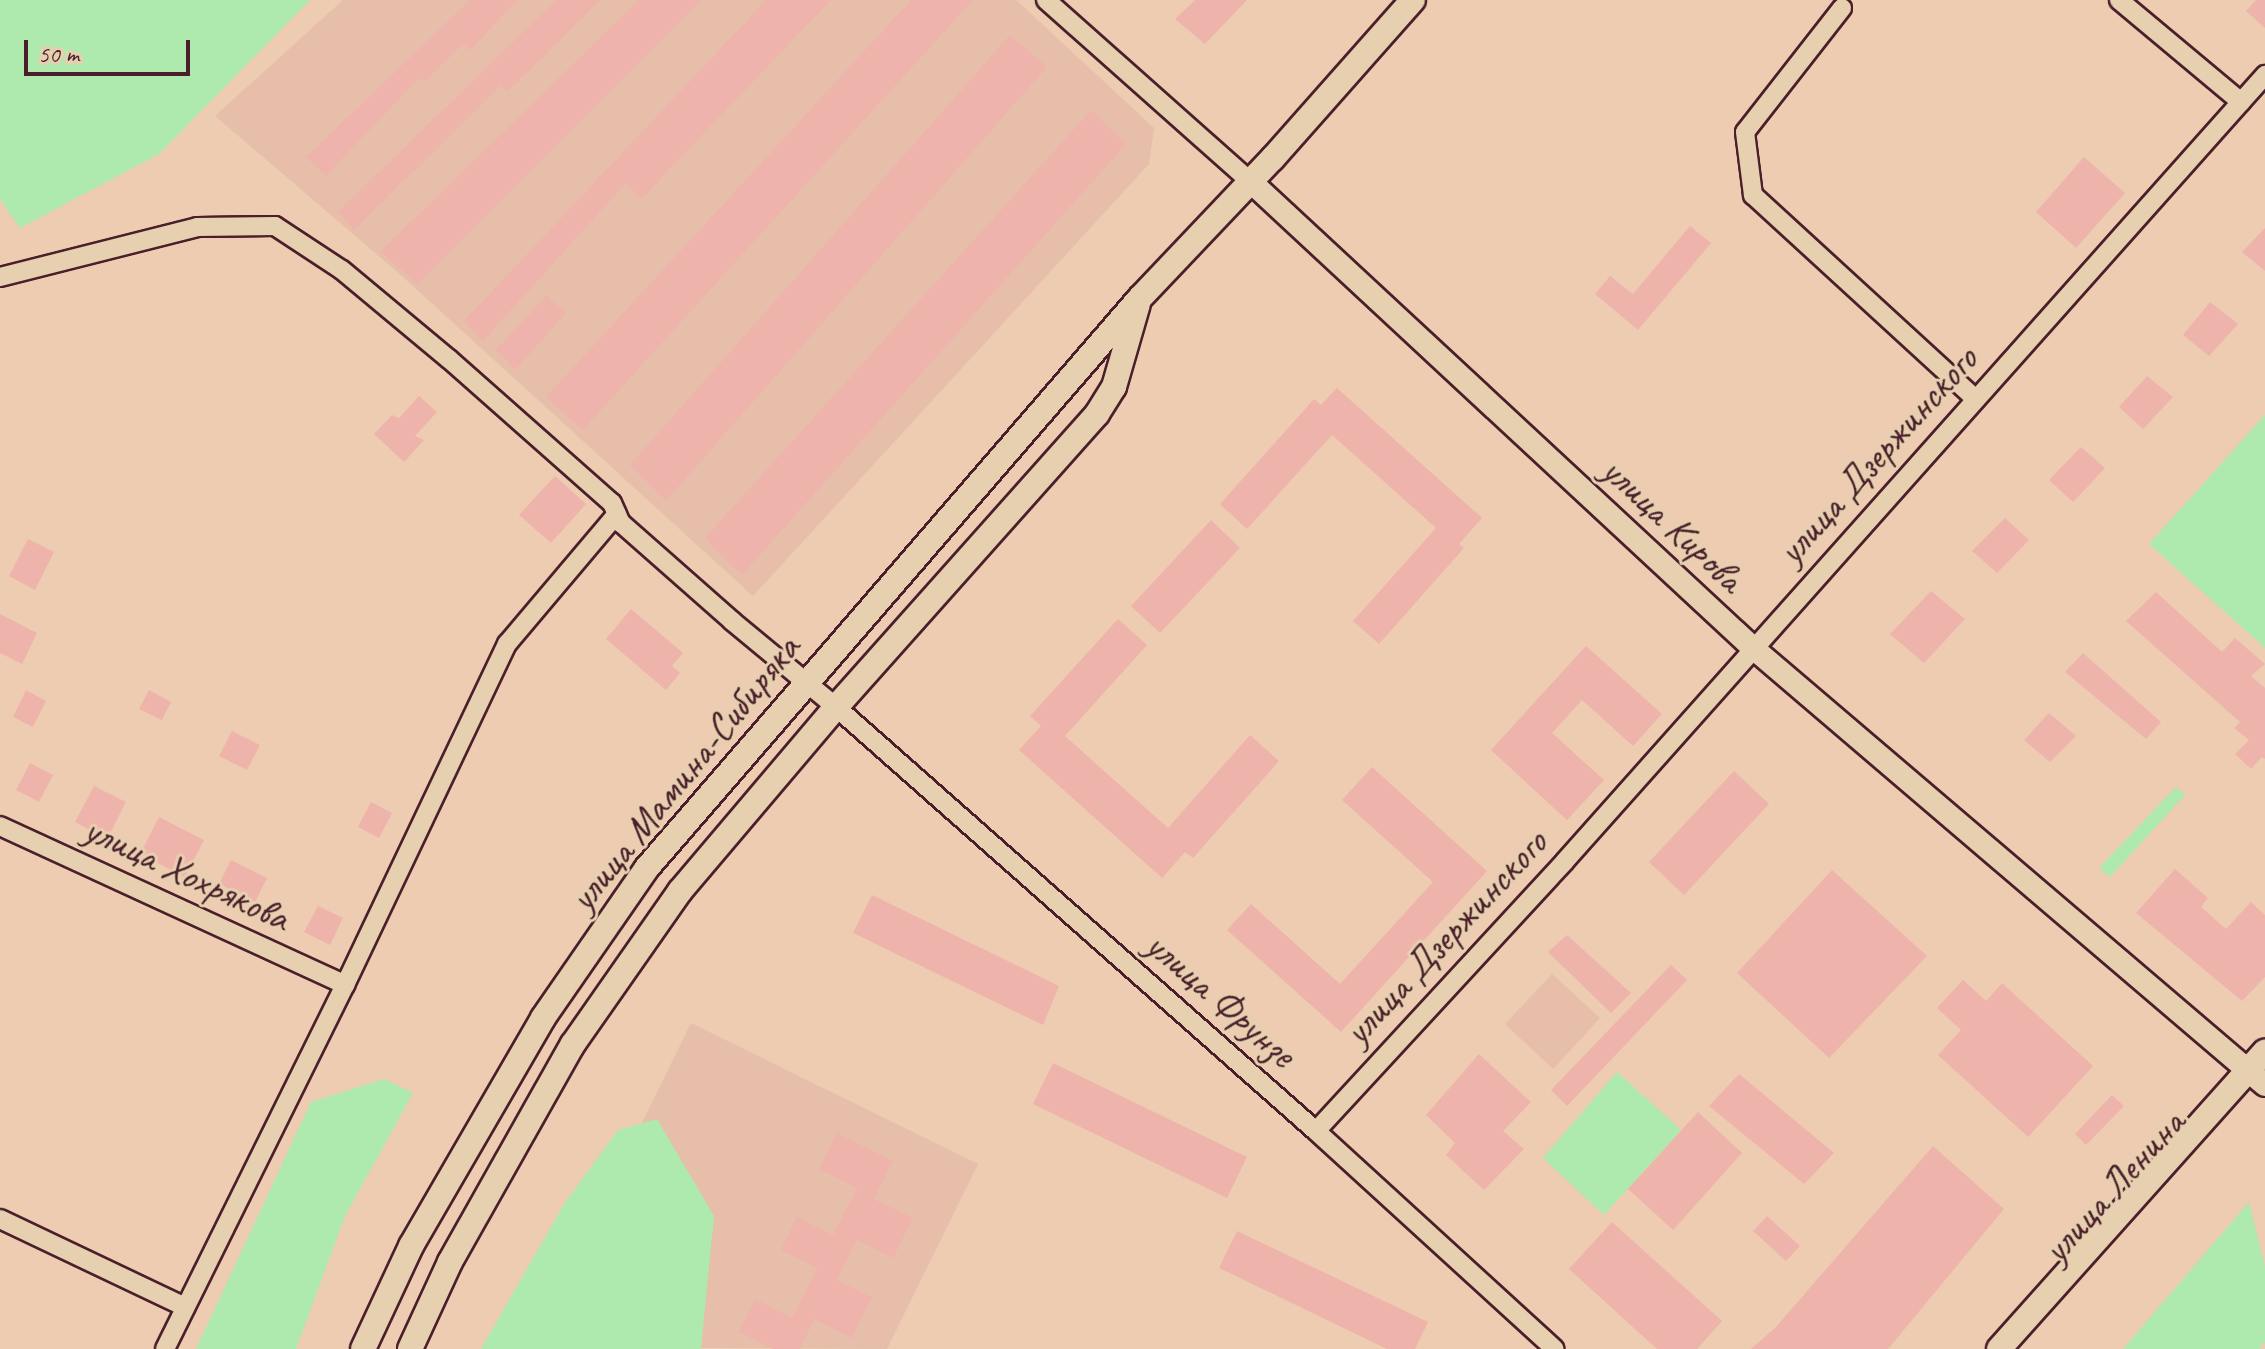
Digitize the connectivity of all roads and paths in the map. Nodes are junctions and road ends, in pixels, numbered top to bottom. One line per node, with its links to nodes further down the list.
1 (1046, 0): 7 (street, улица Кирова)
2 (1413, 0): 7 (main road, улица Мамина-Сибиряка)
3 (2119, 0): 6 (street)
4 (1841, 3): 10 (street)
5 (2265, 75): 6 (street, улица Дзержинского)
6 (2241, 102): 10 (street, улица Дзержинского)
7 (1249, 180): 9 (main road, улица Мамина-Сибиряка); 12 (street, улица Кирова)
8 (0, 277): 11 (street, улица Фрунзе)
9 (1140, 298): 13 (main road, улица Мамина-Сибиряка); 14 (main road, улица Мамина-Сибиряка)
10 (1976, 399): 12 (street, улица Дзержинского)
11 (617, 514): 13 (street, улица Фрунзе); 16 (street)
12 (1753, 648): 17 (street, улица Кирова); 18 (street, улица Дзержинского)
13 (805, 682): 14 (street, улица Фрунзе); 22 (main road, улица Мамина-Сибиряка)
14 (836, 707): 18 (street, улица Фрунзе); 23 (main road, улица Мамина-Сибиряка)
15 (0, 826): 16 (street, улица Хохрякова)
16 (345, 985): 20 (street)
17 (2261, 1072): 25 (main road); 26 (main road, улица Ленина)
18 (1316, 1131): 24 (street, улица Фрунзе)
19 (0, 1219): 20 (street)
20 (185, 1307): 21 (street)
21 (165, 1349)
22 (363, 1349)
23 (410, 1349)
24 (1555, 1349)
25 (1999, 1349)
26 (2018, 1349)

